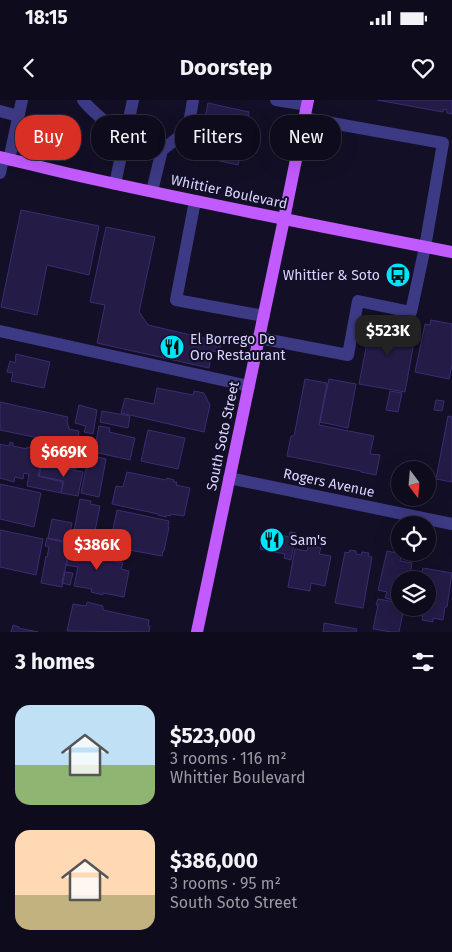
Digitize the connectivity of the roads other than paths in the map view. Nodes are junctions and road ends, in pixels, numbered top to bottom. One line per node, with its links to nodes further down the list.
1 (22, 100): 9 (street)
2 (82, 100): 10 (street)
3 (133, 100): 11 (street)
4 (193, 100): 20 (street)
5 (276, 100): 6 (street)
6 (308, 102): 12 (main road, South Soto Street)
7 (0, 112): 8 (street)
8 (15, 115)
9 (18, 115)
10 (97, 115)
11 (129, 115)
12 (305, 115)
13 (341, 124): 23 (street)
14 (15, 125): 15 (street)
15 (4, 158): 18 (street); 19 (main road, Whittier Boulevard)
16 (120, 160): 19 (street)
17 (296, 160): 22 (main road, South Soto Street)
18 (0, 173)
19 (115, 184): 20 (main road, Whittier Boulevard)
20 (152, 191): 21 (main road, Whittier Boulevard)
21 (195, 201): 22 (main road, Whittier Boulevard); 25 (street)
22 (284, 220): 23 (main road, Whittier Boulevard); 25 (main road, South Soto Street)
23 (425, 246): 24 (main road, Whittier Boulevard); 27 (street)
24 (452, 252)
25 (264, 316): 27 (main road, South Soto Street)
26 (0, 331): 28 (street)
27 (259, 338): 28 (main road, South Soto Street)
28 (249, 386): 29 (main road, South Soto Street)
29 (229, 478): 30 (street, Rogers Avenue); 31 (main road, South Soto Street)
30 (452, 524)
31 (197, 632)

